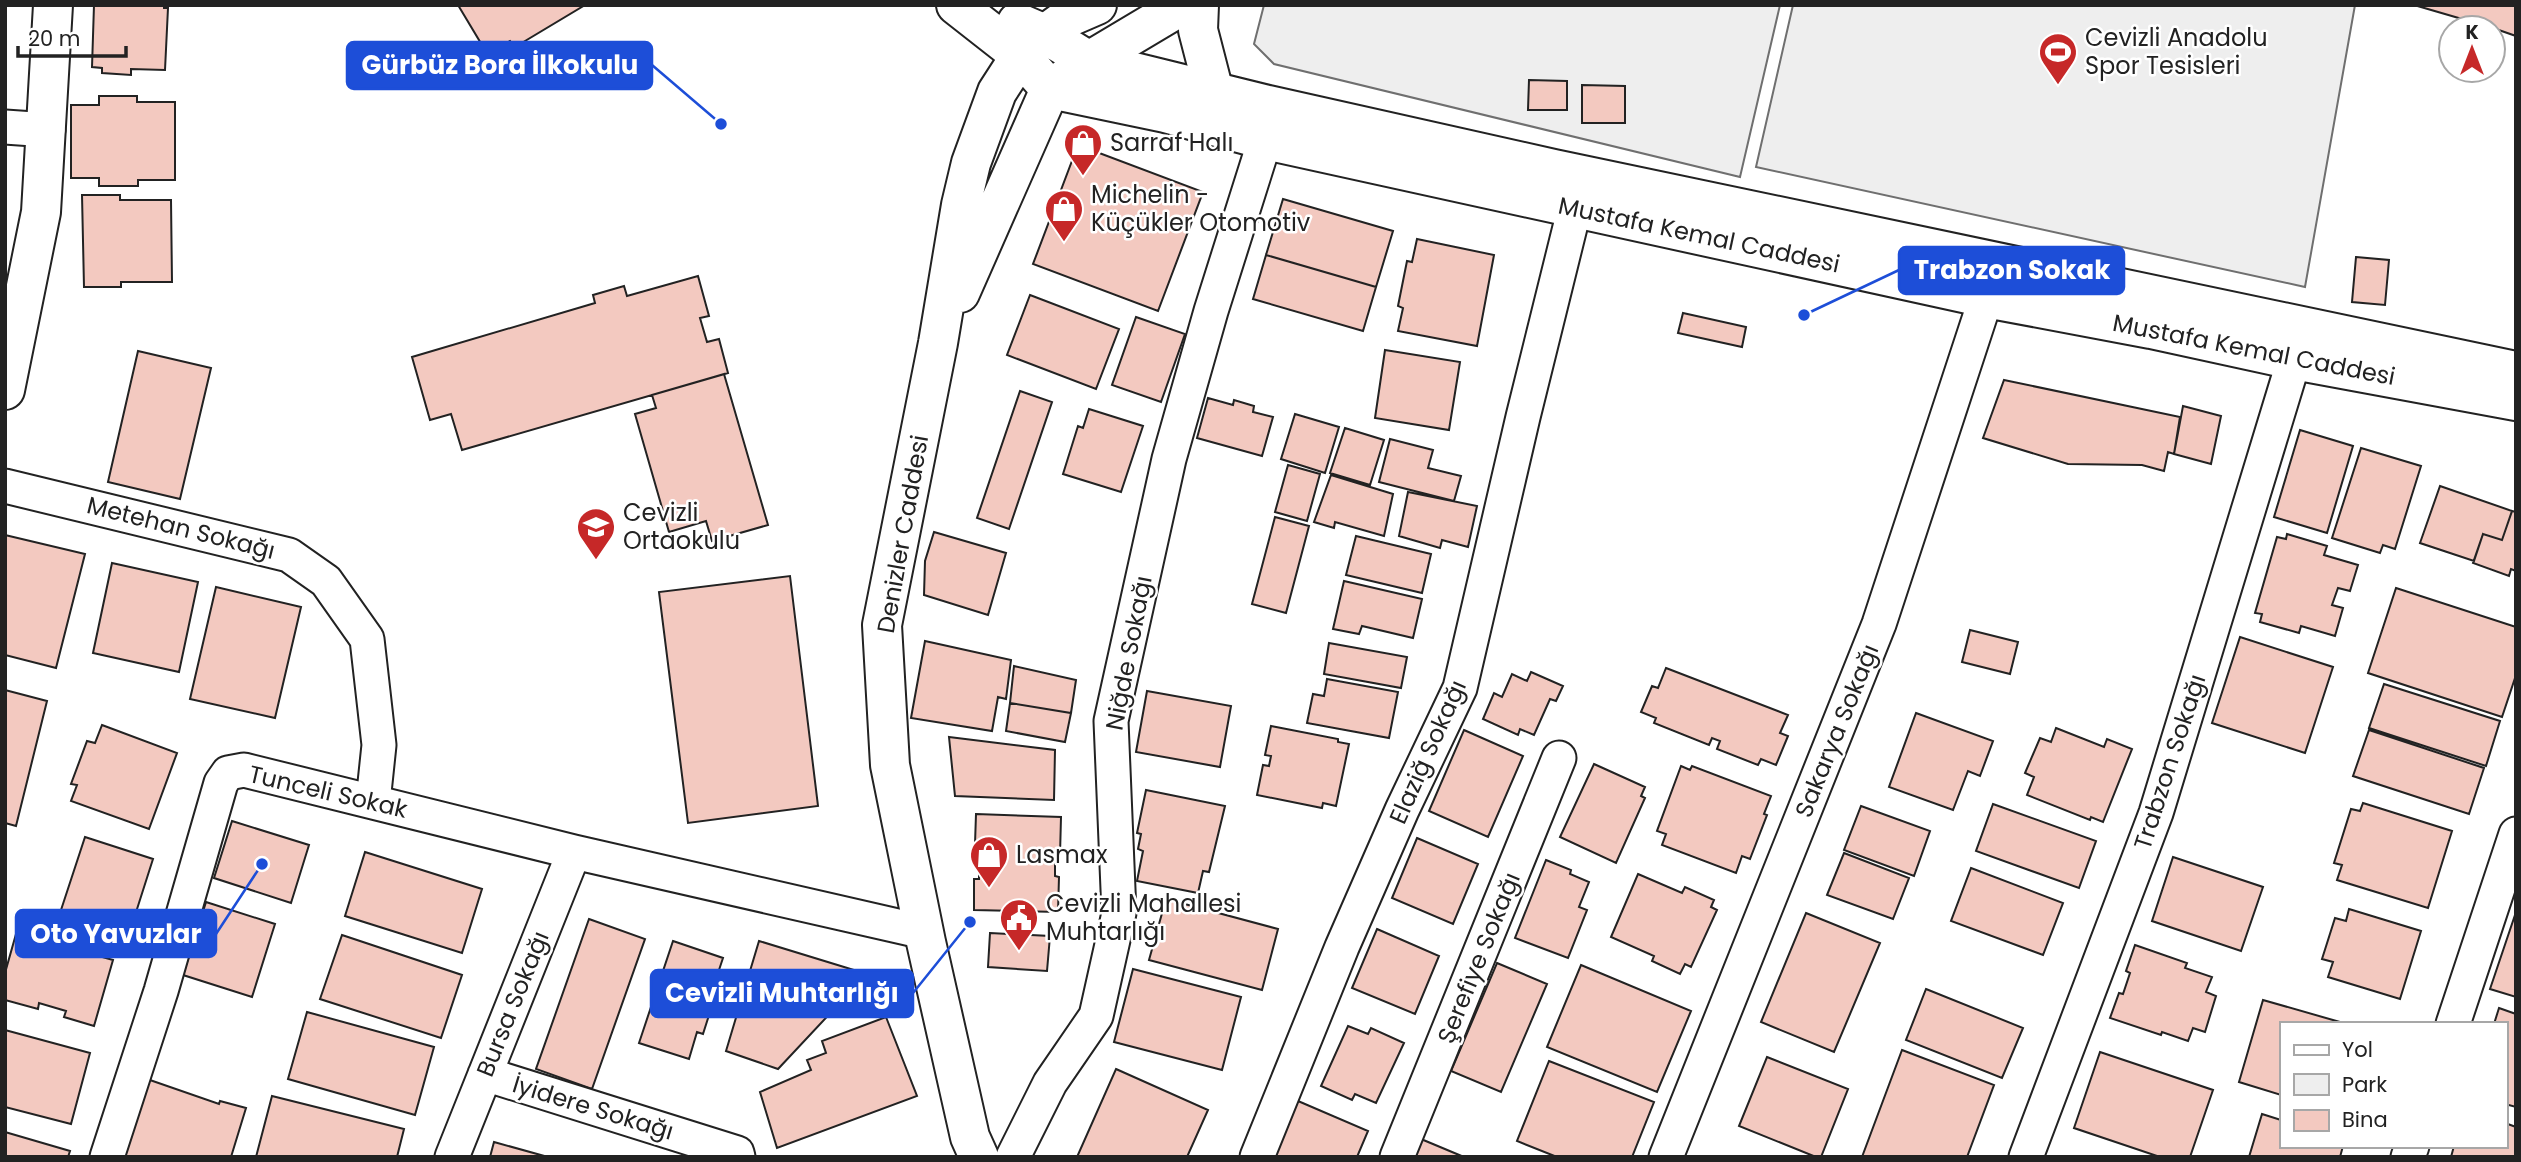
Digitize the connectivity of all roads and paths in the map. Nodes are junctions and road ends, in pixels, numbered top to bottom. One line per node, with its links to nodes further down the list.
1 (53, 5): 12 (street)
2 (956, 5): 7 (street)
3 (976, 5): 7 (street)
4 (1097, 5): 7 (street, Denizler Caddesi)
5 (1183, 5): 8 (street, Denizler Caddesi)
6 (1199, 5): 10 (street)
7 (1033, 45): 8 (street, Mustafa Kemal Caddesi); 9 (street); 16 (street, Denizler Caddesi)
8 (1089, 61): 9 (street, Denizler Caddesi); 10 (street, Mustafa Kemal Caddesi)
9 (1051, 89): 13 (street, Mustafa Kemal Caddesi); 16 (street, Denizler Caddesi)
10 (1214, 92): 15 (street, Mustafa Kemal Caddesi)
11 (5, 127): 12 (street)
12 (48, 130): 19 (street)
13 (1265, 140): 14 (street, Mustafa Kemal Caddesi); 34 (street, Niğde Sokağı)
14 (1575, 207): 15 (street, Mustafa Kemal Caddesi); 35 (street, Elaziğ Sokağı)
15 (1991, 280): 17 (street, Mustafa Kemal Caddesi); 30 (street, Sakarya Sokağı)
16 (938, 343): 26 (street, Denizler Caddesi)
17 (2298, 344): 18 (street, Mustafa Kemal Caddesi); 20 (street, Mustafa Kemal Caddesi); 37 (street, Trabzon Sokağı)
18 (2516, 371)
19 (5, 390)
20 (2516, 401)
21 (5, 486): 23 (street, Metehan Sokağı)
22 (1559, 758): 36 (street, Şerefiye Sokağı)
23 (373, 802): 25 (street, Tunceli Sokak); 31 (street, Tunceli Sokak)
24 (2516, 834): 27 (street)
25 (574, 852): 26 (street, Tunceli Sokak); 28 (street, Bursa Sokağı)
26 (924, 932): 29 (street, Denizler Caddesi)
27 (2454, 1022)
28 (485, 1074): 32 (street, Bursa Sokağı); 33 (street, İyidere Sokağı)
29 (973, 1150)
30 (1667, 1156)
31 (107, 1157)
32 (452, 1157)
33 (738, 1157)
34 (1013, 1157)
35 (1257, 1157)
36 (1397, 1157)
37 (2026, 1157)

